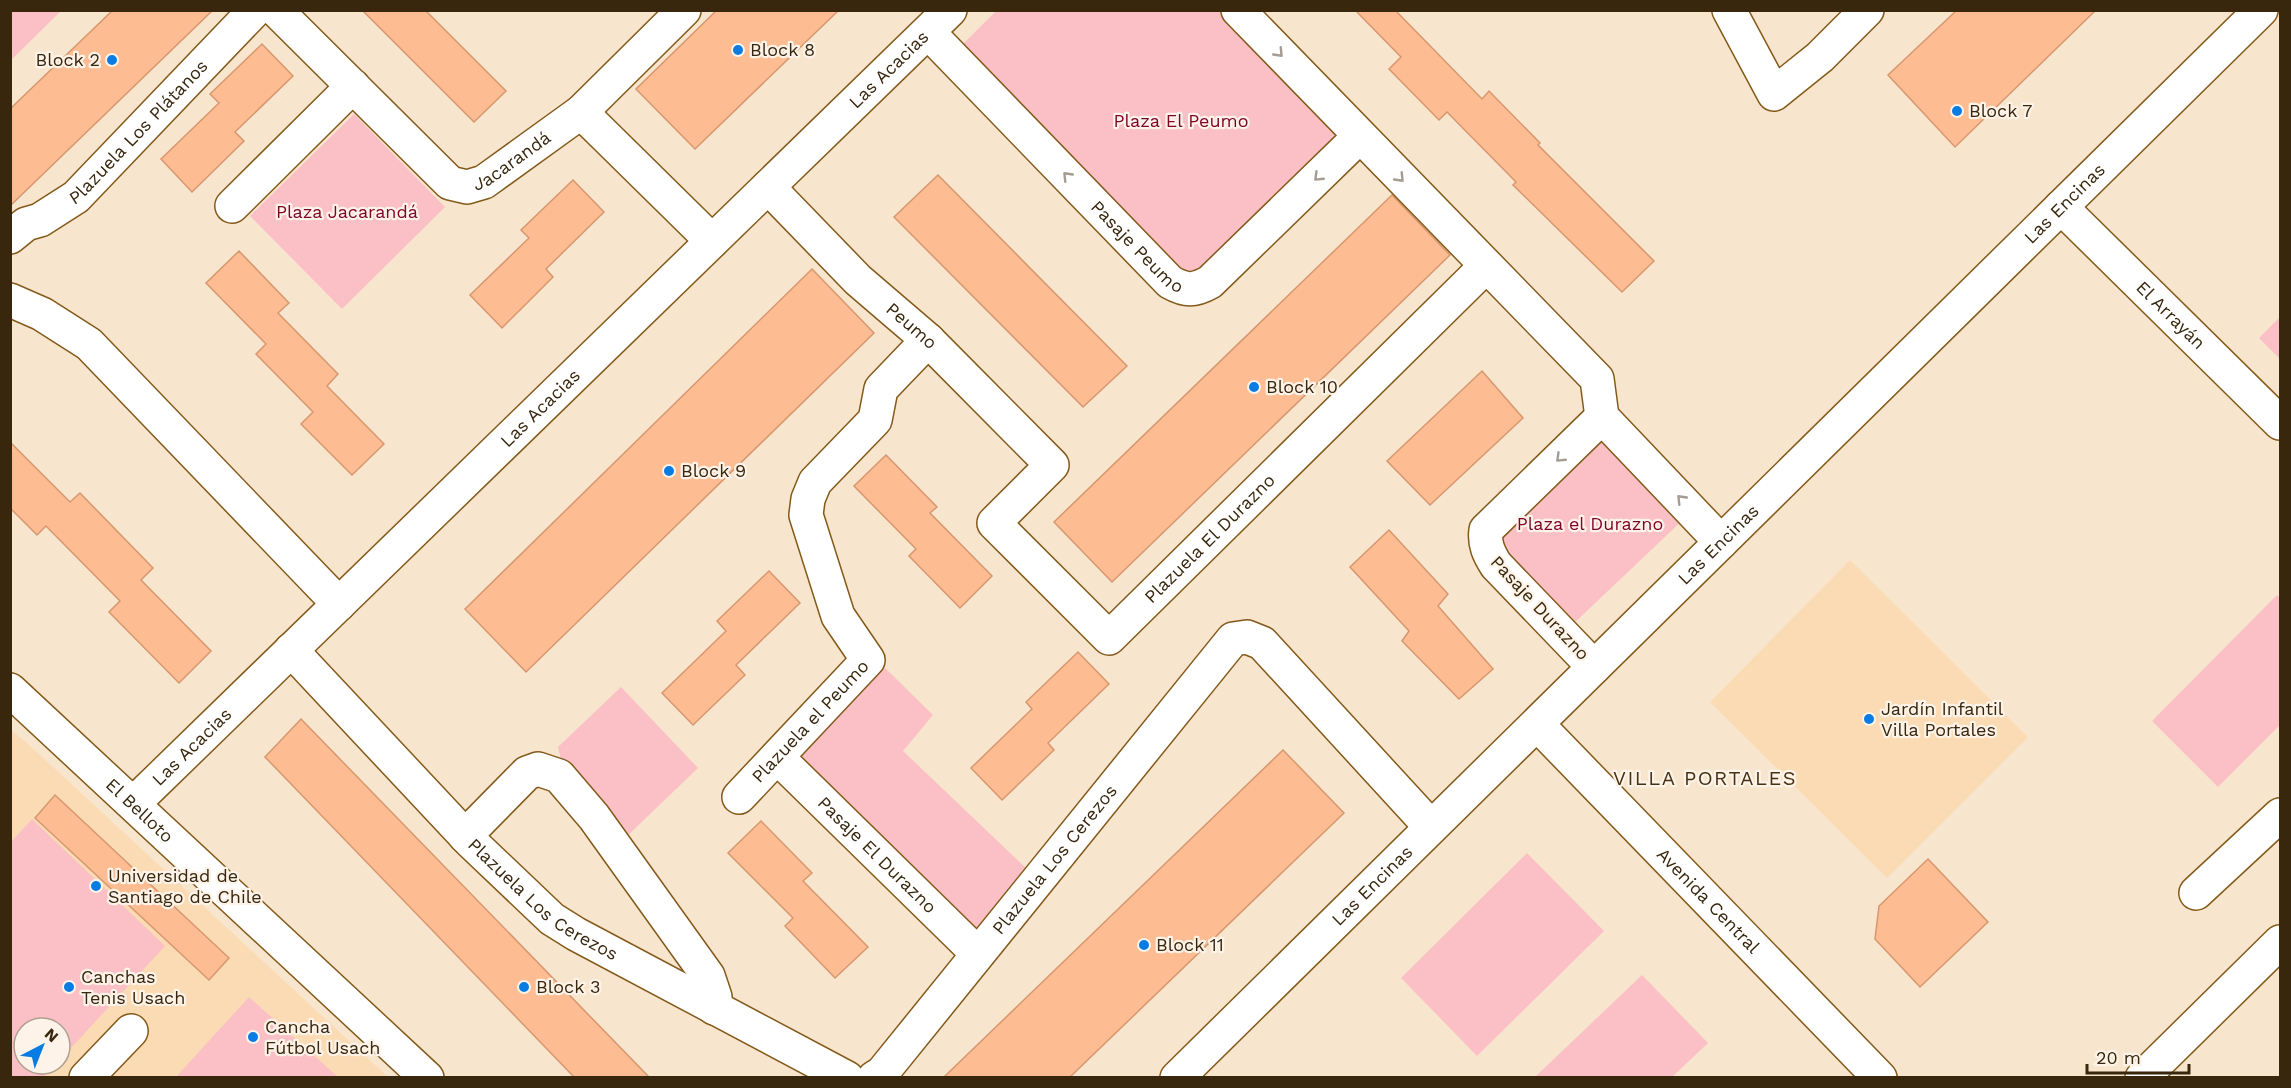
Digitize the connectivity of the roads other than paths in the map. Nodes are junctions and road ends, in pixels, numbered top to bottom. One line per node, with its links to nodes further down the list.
1 (255, 10): 15 (street, Plazuela Los Plátanos)
2 (276, 10): 9 (street, Jacarandá)
3 (684, 10): 10 (street, Jacarandá)
4 (1238, 10): 11 (street, one-way to 11)
5 (1729, 10): 6 (street)
6 (1868, 10)
7 (2261, 10): 14 (street, Las Encinas)
8 (939, 21): 11 (street, Pasaje Peumo, one-way to 8); 12 (street, Las Acacias)
9 (353, 86): 10 (street, Jacarandá); 13 (street)
10 (581, 112): 16 (street)
11 (1360, 136): 17 (street, one-way to 17)
12 (768, 187): 16 (street, Las Acacias); 19 (street, Peumo)
13 (232, 206)
14 (2061, 207): 21 (street, El Arrayán); 23 (street, Las Encinas)
15 (10, 237)
16 (712, 242): 24 (street, Las Acacias)
17 (1485, 267): 20 (street); 22 (street, Plazuela El Durazno)
18 (10, 300): 24 (street)
19 (928, 340): 22 (street, Peumo); 29 (street, Plazuela el Peumo)
20 (1602, 417): 23 (street, one-way to 20); 26 (street, Pasaje Durazno, one-way to 26)
21 (2280, 423)
22 (1052, 465)
23 (1721, 542): 26 (street, Las Encinas)
24 (339, 604): 25 (street, Las Acacias)
25 (291, 650): 31 (street, Las Acacias); 34 (street, Plazuela Los Cerezos)
26 (1594, 667): 28 (street, Las Encinas)
27 (10, 690): 31 (street, El Belloto)
28 (1537, 724): 33 (street, Las Encinas); 45 (street, Avenida Central)
29 (777, 757): 30 (street, Plazuela el Peumo); 37 (street, Pasaje El Durazno)
30 (739, 797)
31 (133, 804): 42 (street, El Belloto)
32 (2280, 815): 35 (street)
33 (1431, 827): 37 (street, Plazuela Los Cerezos); 44 (street, Las Encinas)
34 (465, 836): 38 (street, Plazuela Los Cerezos); 38 (street)
35 (2196, 893)
36 (2280, 942): 46 (street)
37 (977, 953): 43 (street, Plazuela Los Cerezos)
38 (714, 1008): 40 (street, Plazuela Los Cerezos)
39 (130, 1031): 41 (street)
40 (839, 1076)
41 (86, 1077)
42 (427, 1077)
43 (874, 1077)
44 (1177, 1077)
45 (1880, 1077)
46 (2142, 1077)

